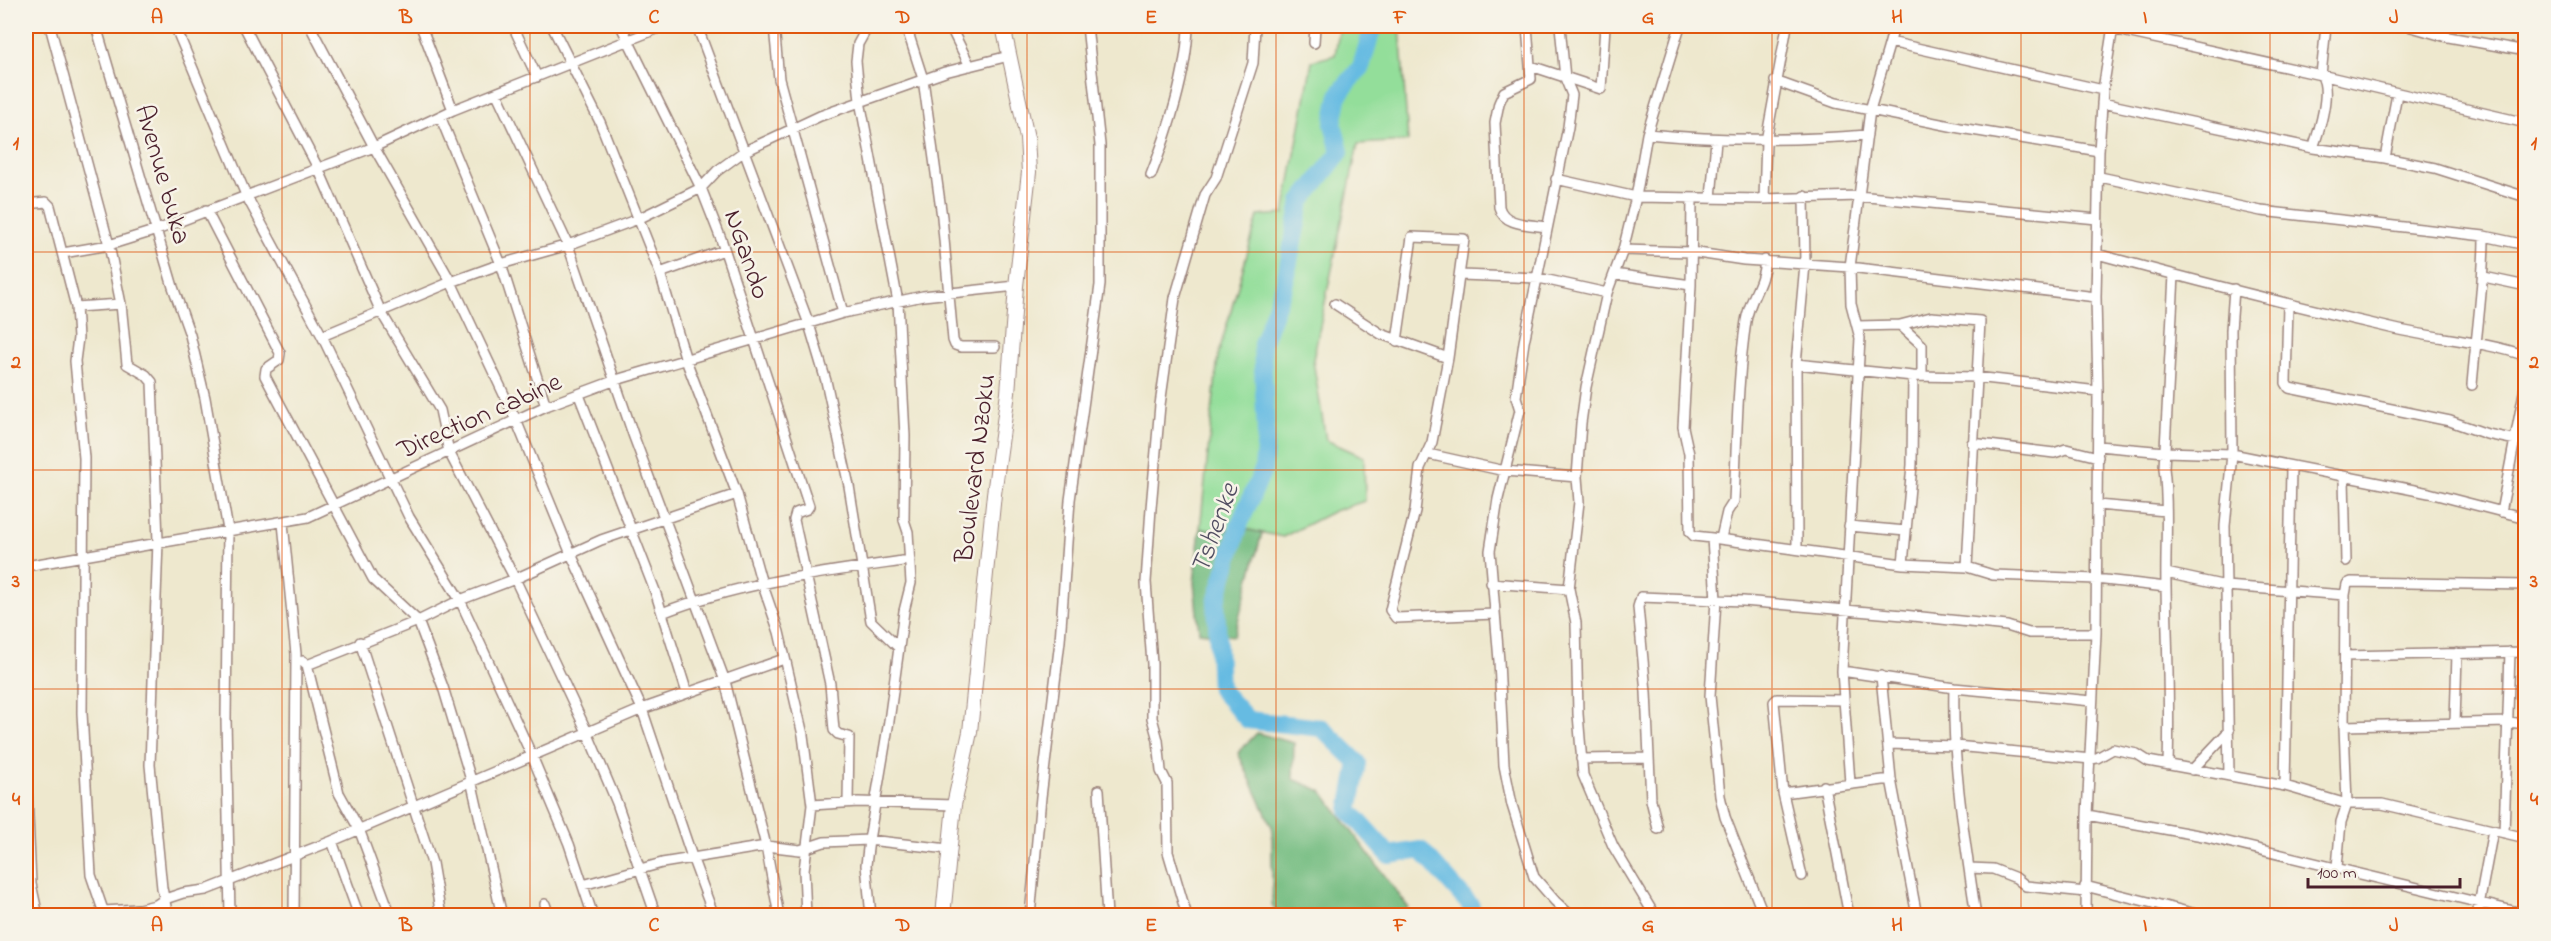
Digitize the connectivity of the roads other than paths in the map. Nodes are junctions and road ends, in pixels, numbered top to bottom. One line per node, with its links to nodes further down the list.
1 (50, 26): 82 (street)
2 (96, 26): 80 (street, Avenue buka)
3 (175, 26): 67 (street)
4 (244, 26): 62 (street)
5 (310, 26): 57 (street)
6 (421, 26): 48 (street)
7 (513, 26): 39 (street)
8 (552, 26): 35 (street)
9 (621, 26): 30 (street, NGando)
10 (664, 26): 30 (street)
11 (697, 26): 60 (street)
12 (774, 26): 52 (street)
13 (868, 26): 46 (street)
14 (906, 26): 41 (street)
15 (950, 26): 36 (street)
16 (1003, 26): 34 (street, Boulevard Nzoku)
17 (1087, 26): 284 (street)
18 (1188, 26): 63 (street)
19 (1255, 26): 286 (street)
20 (1315, 26): 32 (street)
21 (1527, 26): 37 (street)
22 (1560, 26): 40 (street)
23 (1605, 26): 40 (street)
24 (1680, 26): 53 (street)
25 (1787, 26): 42 (street)
26 (1894, 26): 31 (street)
27 (2326, 26): 38 (street)
28 (2408, 26): 33 (street)
29 (2113, 27): 38 (street); 43 (street)
30 (627, 40): 35 (street); 66 (street, NGando)
31 (1890, 42): 43 (street); 49 (street)
32 (1314, 43)
33 (2526, 51)
34 (1010, 56): 36 (street); 102 (street, Boulevard Nzoku)
35 (570, 64): 39 (street); 77 (street)
36 (970, 66): 41 (street)
37 (1530, 66): 40 (street); 79 (street)
38 (2321, 75): 45 (street); 58 (street)
39 (537, 77): 44 (street)
40 (1565, 78): 65 (street)
41 (923, 79): 46 (street); 106 (street)
42 (1776, 81): 49 (street); 56 (street)
43 (2103, 90): 47 (street)
44 (497, 94): 48 (street); 83 (street)
45 (2397, 94): 51 (street); 61 (street)
46 (860, 101): 52 (street); 108 (street)
47 (2102, 103): 58 (street); 59 (street)
48 (453, 110): 50 (street)
49 (1870, 110): 54 (street); 59 (street)
50 (440, 116): 57 (street); 91 (street)
51 (2526, 123)
52 (793, 127): 60 (street); 114 (street)
53 (1647, 134): 55 (street); 70 (street)
54 (1867, 135): 56 (street); 69 (street)
55 (1716, 140): 56 (street); 73 (street)
56 (1766, 141): 74 (street)
57 (374, 147): 62 (street); 100 (street)
58 (2313, 148): 61 (street)
59 (2099, 151): 64 (street)
60 (743, 152): 66 (street); 115 (street)
61 (2385, 158): 71 (street)
62 (318, 168): 67 (street); 113 (street)
63 (1151, 175)
64 (2100, 177): 78 (street); 81 (street)
65 (1556, 179): 70 (street); 79 (street)
66 (701, 188): 77 (street); 85 (street, NGando)
67 (246, 195): 76 (street); 118 (street)
68 (1804, 196): 69 (street); 74 (street); 92 (street)
69 (1858, 196): 78 (street); 93 (street)
70 (1636, 197): 72 (street); 86 (street)
71 (2526, 197)
72 (1692, 198): 73 (street); 87 (street)
73 (1712, 198): 74 (street)
74 (1764, 199)
75 (26, 204): 88 (street)
76 (206, 210): 80 (street); 155 (street)
77 (638, 219): 83 (street); 94 (street)
78 (2097, 219): 89 (street)
79 (1546, 227): 99 (street)
80 (157, 230): 82 (street); 163 (street, Avenue buka)
81 (2484, 236): 84 (street); 98 (street)
82 (109, 245): 88 (street); 109 (street)
83 (568, 245): 91 (street); 130 (street)
84 (2526, 245)
85 (724, 250): 94 (street); 119 (street, NGando)
86 (1623, 250): 87 (street); 95 (street)
87 (1691, 252): 90 (street); 101 (street)
88 (63, 253): 112 (street)
89 (2097, 254): 97 (street); 107 (street)
90 (1765, 260): 92 (street); 165 (street)
91 (501, 264): 100 (street); 135 (street)
92 (1804, 264): 93 (street); 126 (street)
93 (1850, 267): 107 (street); 117 (street)
94 (660, 273): 125 (street)
95 (1614, 274): 101 (street); 105 (street)
96 (1461, 275): 99 (street); 120 (street); 124 (street)
97 (2174, 275): 104 (street); 143 (street)
98 (2484, 277): 103 (street); 121 (street)
99 (1539, 278): 105 (street); 149 (street)
100 (451, 282): 113 (street); 136 (street)
101 (1691, 285): 165 (street)
102 (1016, 286): 106 (street, Direction cabine); 240 (street, Boulevard Nzoku)
103 (2526, 286)
104 (2234, 289): 111 (street); 145 (street)
105 (1607, 293): 150 (street)
106 (949, 294): 108 (street, Direction cabine); 122 (street)
107 (2096, 297): 133 (street)
108 (898, 302): 114 (street, Direction cabine); 171 (street)
109 (121, 304): 112 (street); 166 (street)
110 (1335, 304): 120 (street)
111 (2288, 305): 121 (street); 137 (street)
112 (76, 307): 169 (street)
113 (381, 312): 118 (street); 142 (street)
114 (843, 313): 115 (street, Direction cabine)
115 (809, 324): 119 (street, Direction cabine); 175 (street)
116 (1900, 325): 117 (street); 128 (street); 129 (street)
117 (1857, 326): 127 (street)
118 (322, 336): 152 (street)
119 (755, 341): 125 (street, Direction cabine); 178 (street, NGando)
120 (1397, 341): 124 (street)
121 (2476, 344): 123 (street); 132 (street)
122 (995, 347)
123 (2526, 356)
124 (1448, 358): 144 (street)
125 (686, 360): 130 (street, Direction cabine); 153 (street)
126 (1796, 364): 127 (street); 167 (street)
127 (1858, 369): 128 (street); 161 (street)
128 (1918, 376): 129 (street); 164 (street)
129 (1976, 377): 133 (street); 139 (street)
130 (616, 380): 134 (street, Direction cabine); 158 (street)
131 (2526, 382): 137 (street)
132 (2472, 385)
133 (2098, 391): 140 (street)
134 (579, 394): 135 (street, Direction cabine); 162 (street)
135 (546, 406): 136 (street, Direction cabine)
136 (516, 420): 142 (street, Direction cabine); 168 (street)
137 (2516, 440): 138 (street); 157 (street)
138 (2526, 442)
139 (1972, 443): 146 (street); 176 (street)
140 (2098, 446): 141 (street); 146 (street)
141 (2153, 451): 143 (street); 147 (street)
142 (449, 452): 152 (street, Direction cabine); 179 (street)
143 (2165, 452): 145 (street); 147 (street)
144 (1428, 454): 149 (street); 194 (street)
145 (2232, 454): 148 (street); 185 (street)
146 (2098, 457): 154 (street)
147 (2164, 468): 156 (street)
148 (2291, 468): 151 (street); 187 (street)
149 (1505, 471): 150 (street); 182 (street)
150 (1577, 477): 186 (street)
151 (2344, 478): 157 (street); 172 (street)
152 (392, 479): 155 (street, Direction cabine); 189 (street)
153 (737, 494): 158 (street); 181 (street)
154 (2097, 505): 156 (street); 180 (street)
155 (334, 506): 160 (street, Direction cabine); 195 (street)
156 (2166, 511): 177 (street)
157 (2501, 513): 159 (street)
158 (664, 518): 162 (street); 190 (street)
159 (2526, 518)
160 (283, 523): 163 (street, Direction cabine); 202 (street)
161 (1849, 526): 164 (street); 170 (street)
162 (631, 529): 168 (street); 193 (street)
163 (228, 530): 166 (street, Direction cabine); 260 (street, Avenue buka)
164 (1906, 531): 173 (street)
165 (1717, 538): 167 (street); 191 (street)
166 (158, 541): 169 (street, Direction cabine); 263 (street)
167 (1797, 548): 170 (street)
168 (571, 554): 179 (street); 213 (street)
169 (83, 555): 174 (street, Direction cabine); 266 (street)
170 (1847, 556): 173 (street); 192 (street)
171 (910, 560): 175 (street); 198 (street)
172 (2346, 561)
173 (1903, 564): 176 (street)
174 (26, 566)
175 (862, 567): 178 (street); 198 (street)
176 (1967, 567): 180 (street)
177 (2166, 573): 184 (street); 185 (street)
178 (807, 576): 181 (street); 237 (street)
179 (515, 579): 189 (street); 219 (street)
180 (2096, 579): 184 (street); 196 (street)
181 (762, 583): 190 (street); 204 (street)
182 (1491, 583): 186 (street); 194 (street)
183 (2526, 585): 188 (street)
184 (2166, 586): 226 (street)
185 (2226, 586): 187 (street); 218 (street)
186 (1569, 589): 224 (street)
187 (2290, 591): 188 (street); 234 (street)
188 (2345, 595): 203 (street)
189 (460, 600): 195 (street); 222 (street)
190 (695, 600): 193 (street); 208 (street)
191 (1716, 600): 192 (street); 223 (street); 289 (street)
192 (1846, 610): 196 (street); 206 (street)
193 (662, 613): 210 (street)
194 (1495, 614): 287 (street)
195 (418, 621): 197 (street); 231 (street)
196 (2096, 633): 212 (street)
197 (360, 642): 205 (street); 242 (street)
198 (898, 647): 238 (street)
199 (2510, 652): 200 (street); 201 (street); 214 (street)
200 (2526, 652)
201 (2457, 653): 203 (street); 215 (street)
202 (296, 654): 205 (street); 254 (street)
203 (2345, 656): 217 (street)
204 (784, 659): 208 (street); 241 (street)
205 (307, 665): 244 (street)
206 (1842, 671): 207 (street); 211 (street)
207 (1881, 676): 209 (street); 220 (street)
208 (725, 681): 210 (street); 251 (street)
209 (1954, 688): 212 (street); 221 (street)
210 (687, 693): 213 (street)
211 (1844, 700): 232 (street); 236 (street)
212 (2092, 701): 225 (street)
213 (642, 709): 219 (street); 255 (street)
214 (2508, 722): 215 (street); 216 (street); 247 (street)
215 (2455, 723): 217 (street)
216 (2526, 724)
217 (2344, 726): 239 (street)
218 (2229, 731): 228 (street); 229 (street)
219 (587, 732): 222 (street); 257 (street)
220 (1888, 744): 221 (street); 230 (street)
221 (1956, 746): 225 (street); 258 (street)
222 (532, 756): 231 (street); 261 (street)
223 (1649, 758): 224 (street); 245 (street)
224 (1581, 759): 288 (street)
225 (2091, 759): 226 (street); 243 (street)
226 (2168, 764): 228 (street)
227 (26, 770): 268 (street)
228 (2192, 770): 229 (street)
229 (2229, 776): 234 (street)
230 (1891, 779): 232 (street); 291 (street)
231 (471, 780): 242 (street); 275 (street)
232 (1850, 783): 233 (street)
233 (1824, 786): 236 (street); 290 (street)
234 (2285, 786): 239 (street)
235 (1099, 789): 285 (street)
236 (1783, 793): 259 (street)
237 (848, 802): 238 (street); 241 (street)
238 (875, 802): 240 (street); 250 (street)
239 (2347, 804): 246 (street); 256 (street)
240 (954, 805): 253 (street, Boulevard Nzoku)
241 (812, 806): 252 (street)
242 (413, 807): 244 (street); 274 (street)
243 (2087, 815): 256 (street); 262 (street)
244 (359, 829): 249 (street); 273 (street)
245 (1658, 829)
246 (2493, 830): 247 (street); 264 (street)
247 (2504, 833): 248 (street)
248 (2526, 838)
249 (332, 840): 254 (street); 272 (street)
250 (869, 840): 252 (street); 253 (street); 282 (street)
251 (766, 846): 252 (street); 255 (street); 280 (street)
252 (806, 848): 281 (street)
253 (948, 849): 283 (street, Boulevard Nzoku)
254 (294, 855): 260 (street); 271 (street)
255 (692, 857): 257 (street); 279 (street)
256 (2337, 867): 264 (street)
257 (638, 868): 261 (street); 278 (street)
258 (1969, 868): 262 (street); 292 (street)
259 (1802, 876)
260 (230, 881): 263 (street); 270 (street, Avenue buka)
261 (583, 885): 277 (street)
262 (2086, 889): 293 (street); 294 (street)
263 (165, 899): 266 (street); 269 (street)
264 (2480, 902): 267 (street); 295 (street)
265 (545, 904): 276 (street)
266 (104, 913)
267 (2526, 914)
268 (38, 915)
269 (168, 915)
270 (230, 915)
271 (294, 915)
272 (359, 915)
273 (391, 915)
274 (441, 915)
275 (502, 915)
276 (549, 915)
277 (594, 915)
278 (656, 915)
279 (714, 915)
280 (779, 915)
281 (806, 915)
282 (871, 915)
283 (943, 915)
284 (1030, 915)
285 (1107, 915)
286 (1187, 915)
287 (1571, 915)
288 (1654, 915)
289 (1764, 915)
290 (1849, 915)
291 (1917, 915)
292 (1976, 915)
293 (2086, 915)
294 (2204, 915)
295 (2477, 915)

